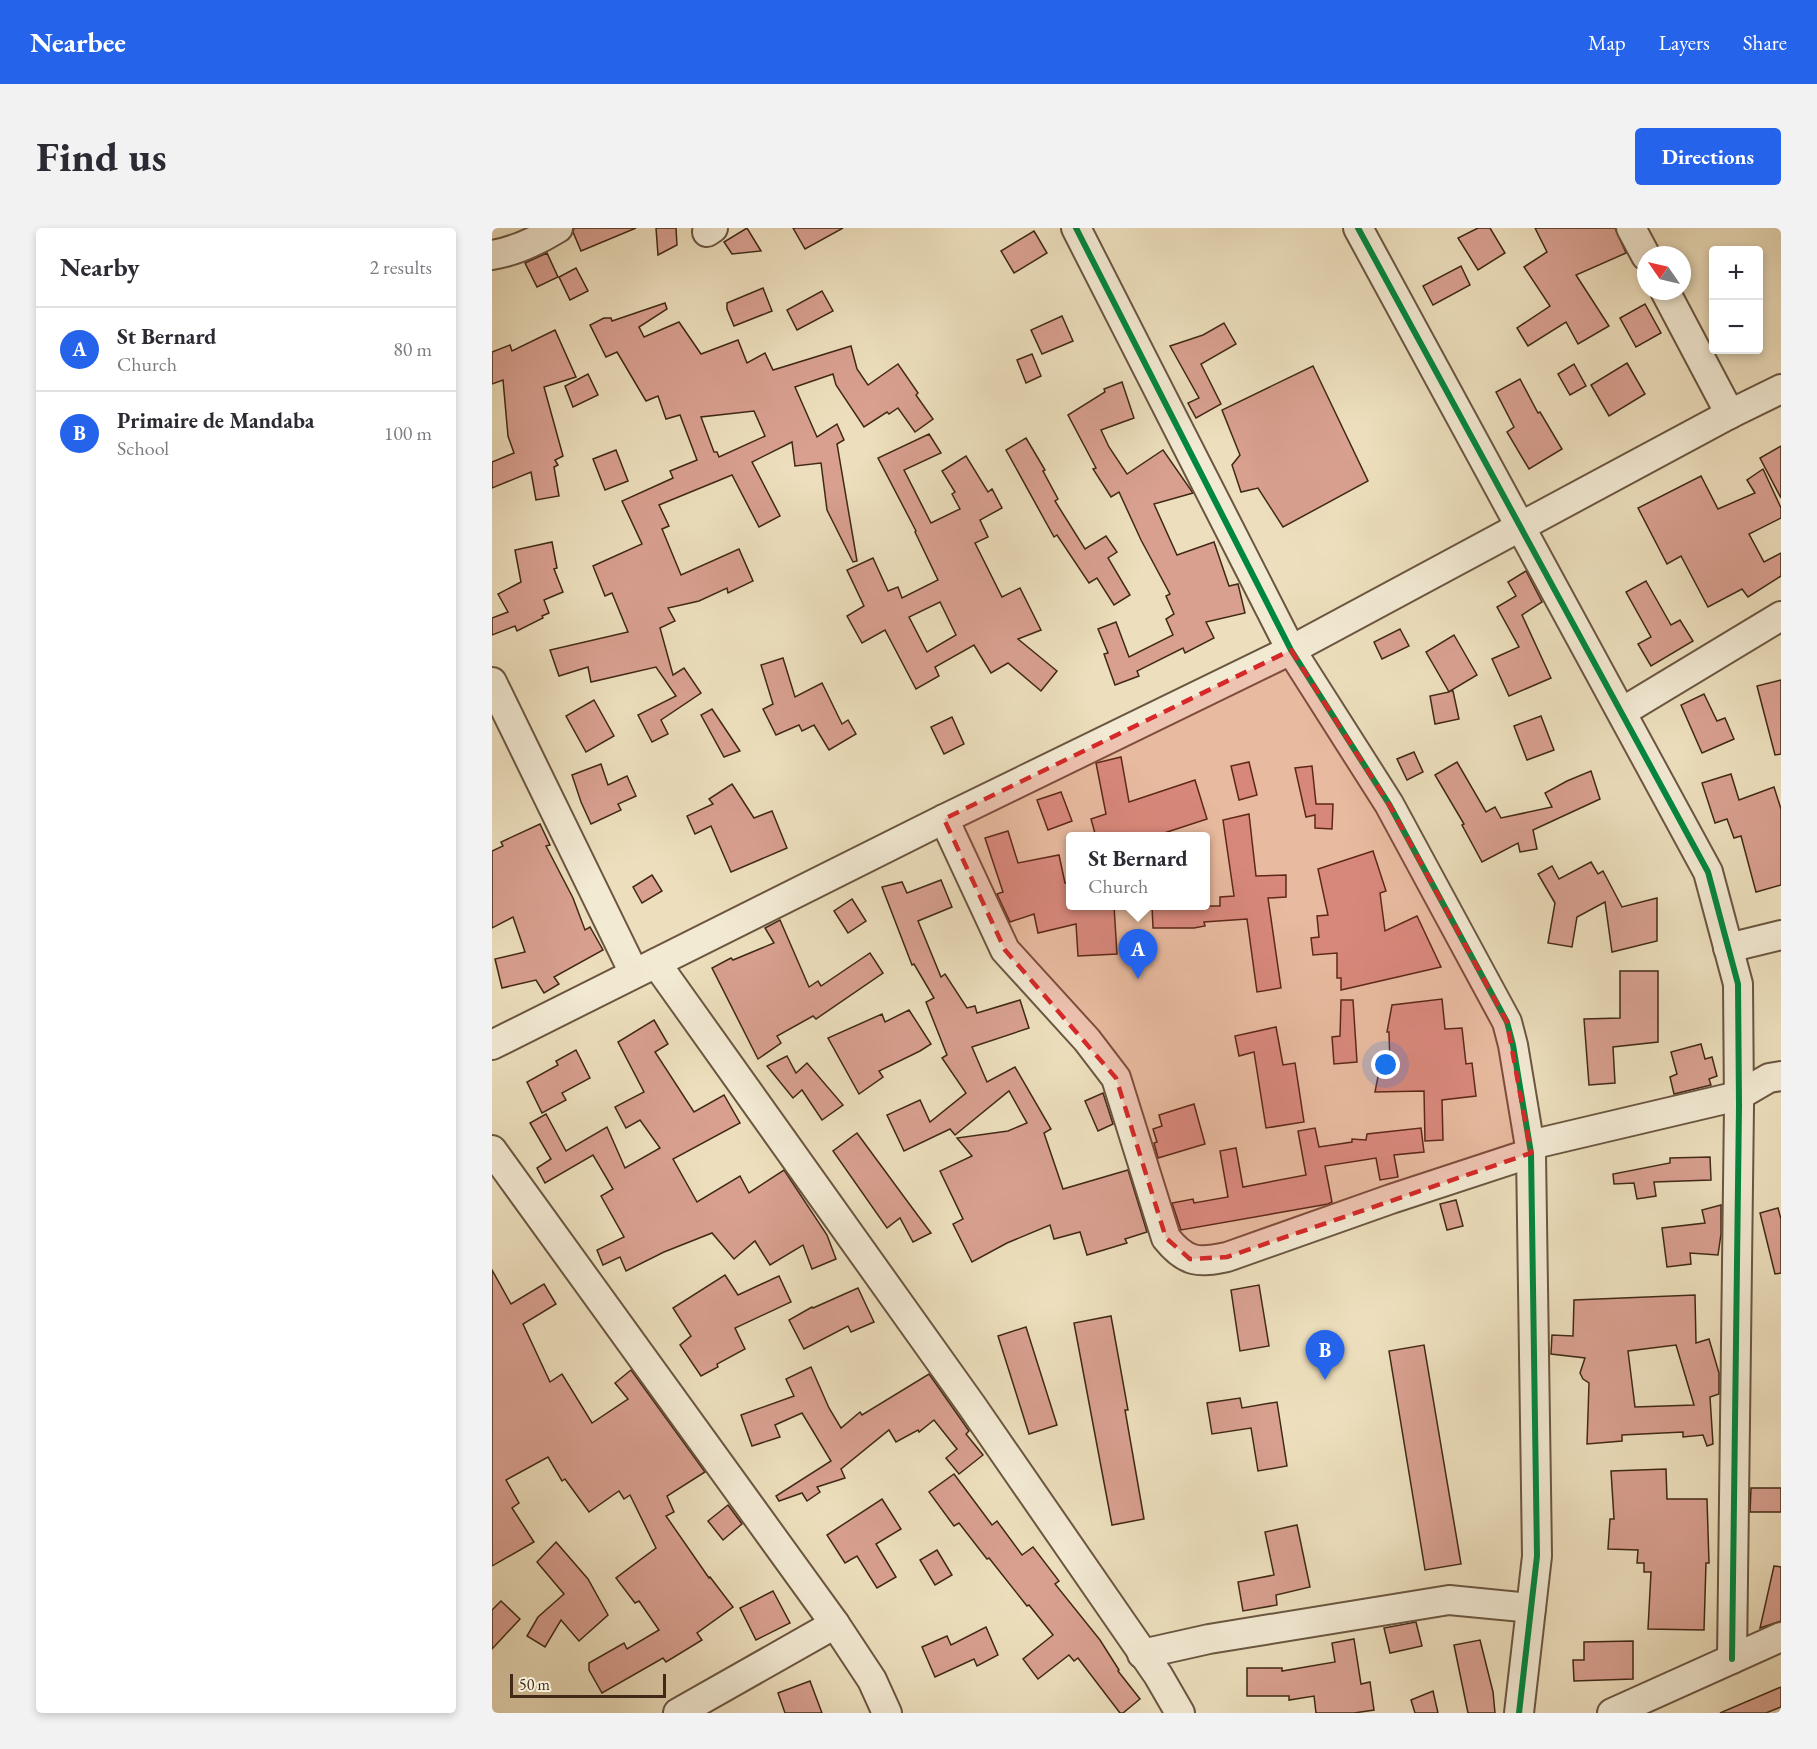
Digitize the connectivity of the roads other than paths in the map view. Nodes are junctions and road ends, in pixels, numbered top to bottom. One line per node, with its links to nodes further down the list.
1 (558, 228): 6 (street)
2 (1076, 228): 12 (street)
3 (1358, 228): 10 (street)
4 (1631, 228): 5 (street)
5 (1641, 246)
6 (492, 255)
7 (1670, 300): 9 (street)
8 (1781, 389): 9 (street)
9 (1730, 414): 10 (street)
10 (1520, 527): 12 (street); 14 (street)
11 (1781, 616): 14 (street)
12 (1291, 650): 15 (street); 22 (street)
13 (492, 682): 18 (street)
14 (1622, 712): 17 (street)
15 (944, 819): 18 (street); 22 (street)
16 (1781, 935): 17 (street)
17 (1728, 948): 21 (street)
18 (645, 968): 19 (street); 27 (street)
19 (492, 1045)
20 (1781, 1076): 21 (street)
21 (1738, 1096): 22 (street); 28 (street)
22 (1531, 1149): 24 (street)
23 (492, 1150): 25 (street)
24 (1531, 1608): 27 (street); 32 (street)
25 (835, 1624): 29 (street); 30 (street)
26 (1781, 1637): 28 (street)
27 (1142, 1654): 31 (street)
28 (1732, 1659): 33 (street)
29 (678, 1713)
30 (887, 1713)
31 (1180, 1713)
32 (1519, 1713)
33 (1612, 1713)

